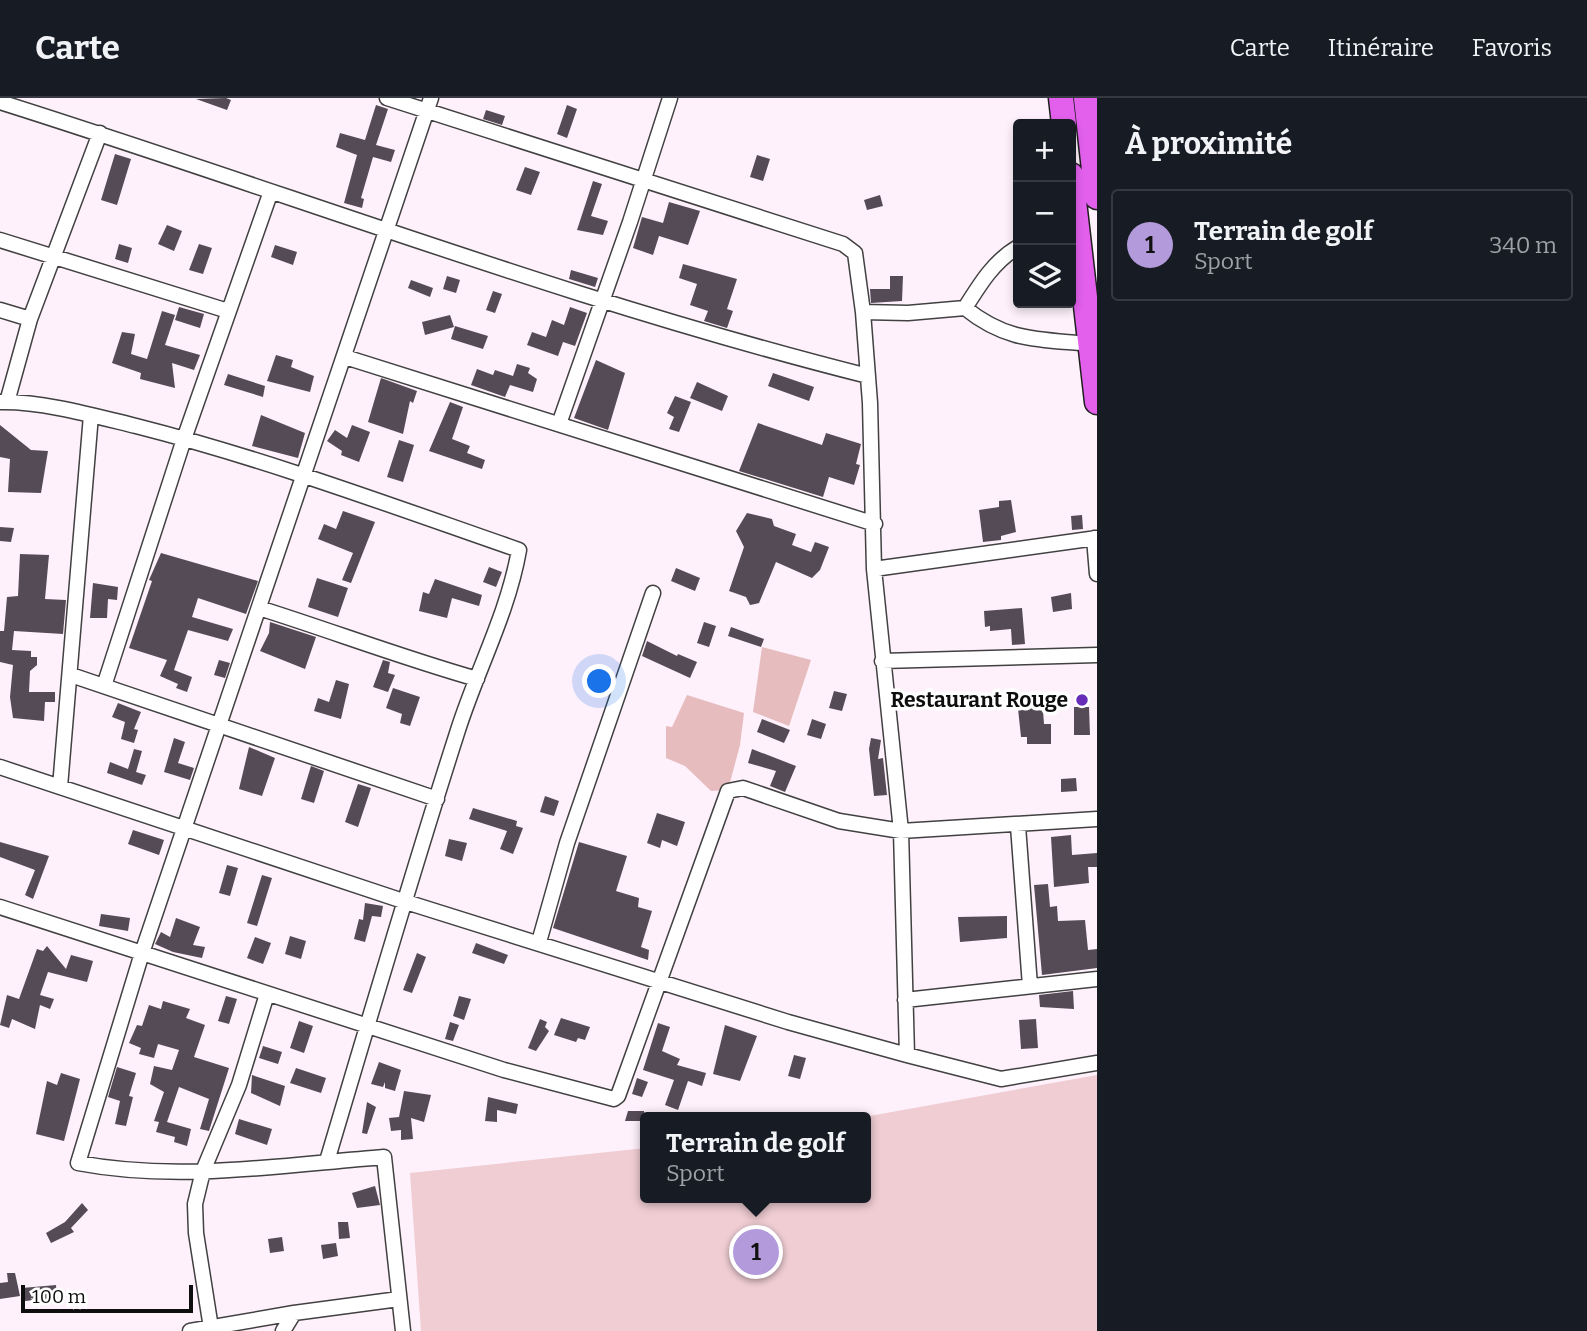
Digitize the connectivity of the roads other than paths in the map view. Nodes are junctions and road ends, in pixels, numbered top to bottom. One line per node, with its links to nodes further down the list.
1 (387, 98): 5 (street)
2 (670, 98): 8 (street)
3 (1061, 98): 6 (highway)
4 (0, 102): 7 (street)
5 (429, 105): 8 (street); 11 (street)
6 (1084, 116): 10 (highway)
7 (100, 133): 9 (street); 15 (street)
8 (644, 179): 16 (street); 20 (street)
9 (270, 194): 11 (street); 19 (street)
10 (1097, 197)
11 (386, 231): 16 (street); 23 (street)
12 (0, 240): 15 (street)
13 (1076, 242): 22 (highway)
14 (1013, 250): 17 (street)
15 (55, 258): 19 (street); 21 (street)
16 (603, 300): 24 (street); 28 (street)
17 (965, 308): 20 (street); 22 (street)
18 (0, 310): 21 (street)
19 (228, 311): 29 (street)
20 (863, 312): 24 (street)
21 (30, 319): 25 (street)
22 (1090, 344): 26 (highway)
23 (345, 357): 28 (street); 30 (street)
24 (867, 376): 31 (street)
25 (3, 402): 27 (street)
26 (1097, 402)
27 (91, 415): 29 (street); 39 (street)
28 (558, 425): 31 (street)
29 (184, 439): 30 (street); 41 (street)
30 (304, 474): 36 (street); 40 (street)
31 (874, 524): 33 (street)
32 (1096, 538): 33 (street); 34 (street)
33 (874, 569): 38 (street)
34 (1097, 574)
35 (653, 593): 52 (street)
36 (259, 608): 40 (street); 42 (street)
37 (1097, 655): 38 (street)
38 (882, 661): 49 (street)
39 (71, 675): 41 (street); 44 (street)
40 (477, 678): 45 (street)
41 (104, 686): 42 (street)
42 (219, 725): 45 (street); 48 (street)
43 (0, 767): 44 (street)
44 (60, 787): 48 (street)
45 (437, 799): 50 (street)
46 (1097, 819): 47 (street)
47 (1018, 826): 49 (street); 56 (street)
48 (184, 829): 50 (street); 53 (street)
49 (901, 831): 55 (street); 58 (street)
50 (406, 902): 52 (street); 59 (street)
51 (0, 906): 53 (street)
52 (539, 942): 55 (street)
53 (142, 953): 57 (street); 63 (street)
54 (1097, 979): 56 (street)
55 (658, 980): 59 (street); 60 (street)
56 (1030, 986): 58 (street)
57 (267, 994): 59 (street); 63 (street)
58 (905, 999): 60 (street)
59 (366, 1023): 62 (street)
60 (907, 1055): 61 (street)
61 (1097, 1063)
62 (327, 1161): 63 (street); 64 (street)
63 (203, 1171): 66 (street)
64 (400, 1299): 65 (street); 69 (street)
65 (294, 1312): 66 (street); 68 (street)
66 (211, 1328): 67 (street)
67 (190, 1331)
68 (283, 1331)
69 (403, 1331)

